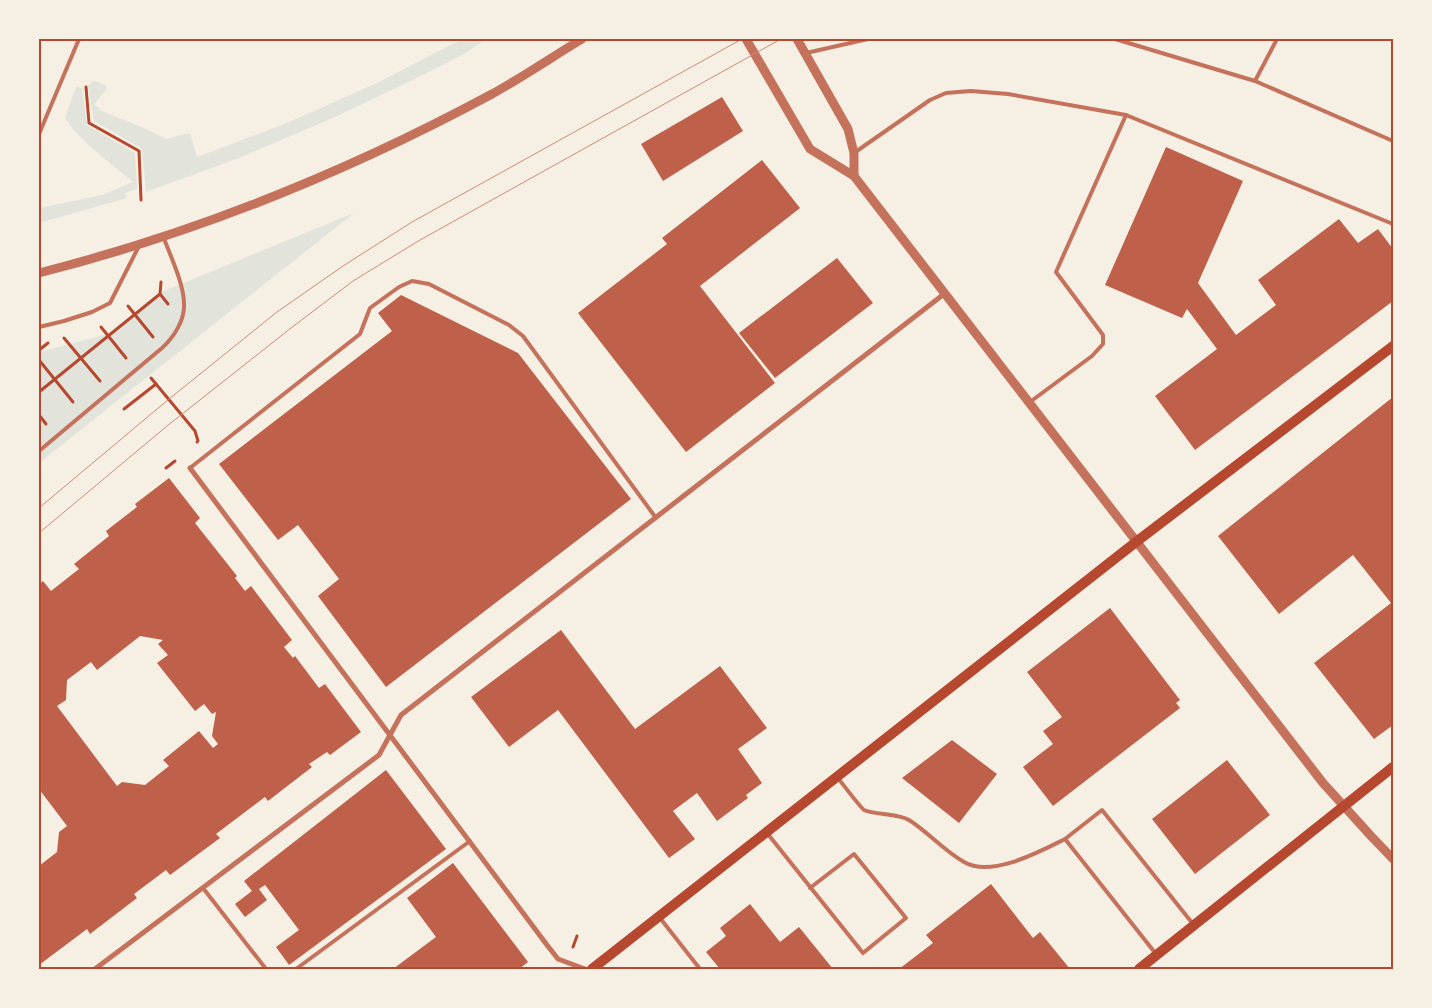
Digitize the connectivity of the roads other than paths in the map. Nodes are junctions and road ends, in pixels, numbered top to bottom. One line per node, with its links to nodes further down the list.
1 (79, 39): 11 (lane)
2 (582, 39): 16 (street)
3 (746, 39): 14 (street)
4 (797, 39): 8 (street)
5 (868, 39): 8 (lane)
6 (1115, 39): 9 (lane)
7 (1277, 39): 9 (lane)
8 (806, 53): 13 (street)
9 (1255, 81): 12 (lane)
10 (1126, 115): 13 (lane); 15 (lane); 22 (lane)
11 (39, 134)
12 (1393, 141)
13 (854, 153): 14 (street)
14 (854, 176): 19 (street)
15 (1393, 224)
16 (163, 236): 17 (street); 23 (lane)
17 (140, 244): 18 (street); 20 (lane)
18 (39, 273)
19 (944, 294): 22 (street); 25 (street)
20 (39, 327)
21 (1393, 346): 26 (main road)
22 (1029, 404): 26 (street)
23 (39, 451)
24 (190, 468): 25 (lane); 27 (street)
25 (656, 518): 27 (street)
26 (1136, 542): 29 (main road); 30 (street)
27 (390, 734): 33 (street); 35 (street)
28 (1393, 767): 30 (main road)
29 (837, 777): 31 (main road); 32 (lane)
30 (1344, 806): 34 (street); 38 (main road)
31 (767, 833): 36 (lane); 37 (main road)
32 (1065, 839): 38 (lane); 39 (lane)
33 (470, 841): 42 (lane); 43 (street)
34 (1393, 859)
35 (203, 888): 40 (street); 41 (lane)
36 (810, 888): 36 (lane)
37 (659, 917): 44 (main road); 45 (lane)
38 (1194, 926): 39 (main road)
39 (1157, 955): 46 (main road)
40 (95, 969)
41 (266, 969)
42 (296, 969)
43 (585, 969)
44 (592, 969)
45 (700, 969)
46 (1138, 969)

